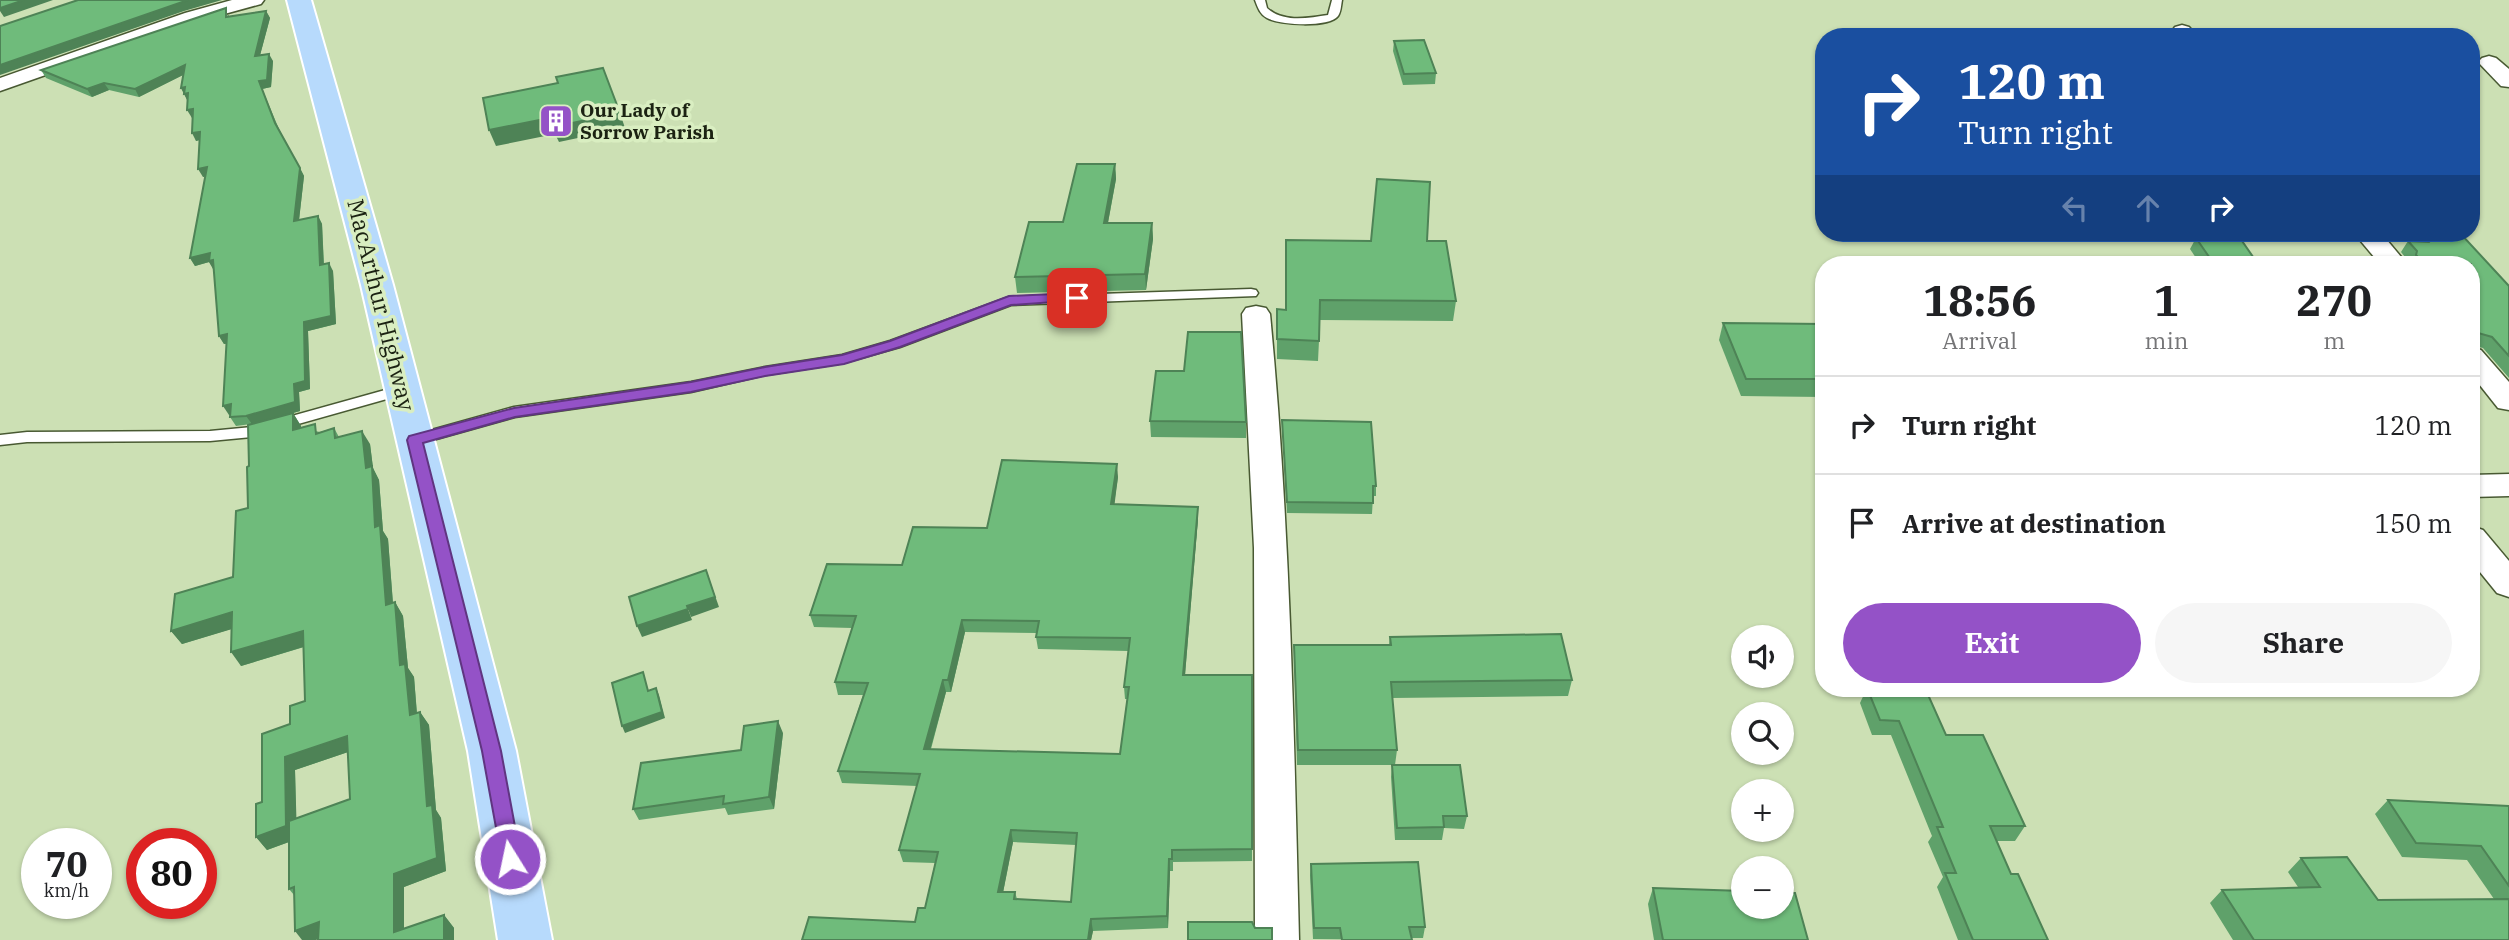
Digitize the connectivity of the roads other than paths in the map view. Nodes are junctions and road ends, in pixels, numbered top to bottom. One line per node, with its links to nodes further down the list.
1 (254, 0): 7 (street)
2 (299, 0): 12 (highway, MacArthur Highway)
3 (1259, 0): 4 (lane)
4 (1337, 0)
5 (2489, 62): 6 (street)
6 (2509, 80)
7 (0, 85)
8 (2375, 242): 9 (street)
9 (2387, 256)
10 (1254, 304): 15 (lane); 21 (street)
11 (2480, 367): 13 (street)
12 (403, 390): 14 (lane); 15 (highway, MacArthur Highway)
13 (2509, 401)
14 (0, 440)
15 (415, 440): 20 (highway, MacArthur Highway)
16 (2509, 485): 17 (street)
17 (2480, 486)
18 (2480, 549): 19 (street)
19 (2509, 584)
20 (525, 940)
21 (1277, 940)

